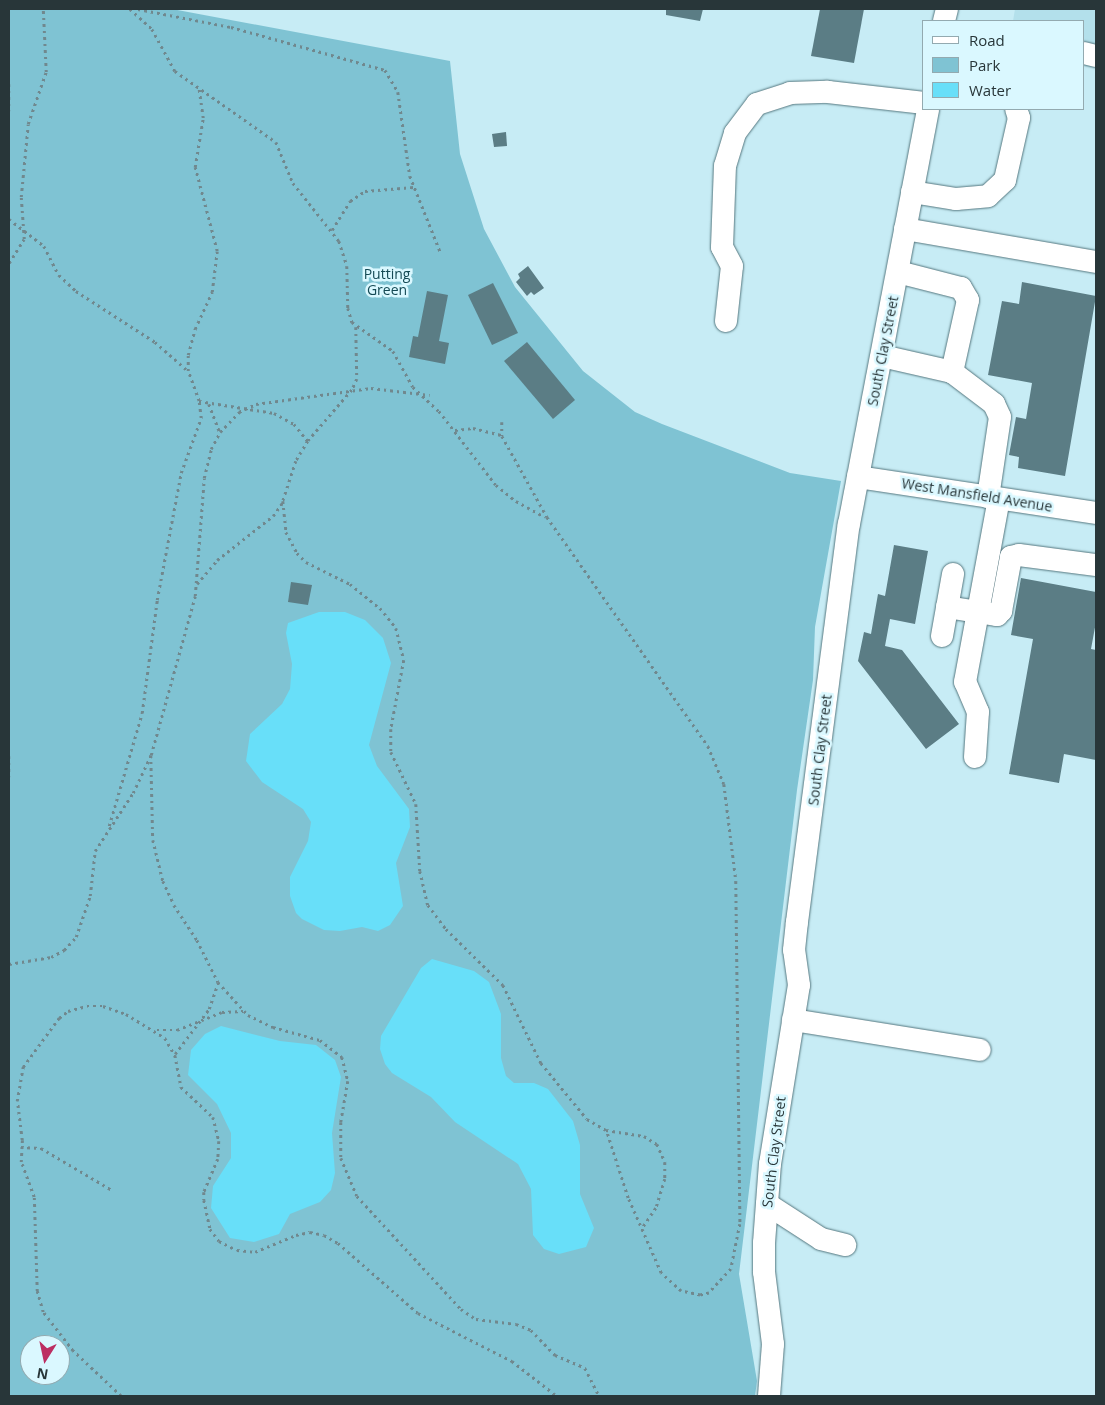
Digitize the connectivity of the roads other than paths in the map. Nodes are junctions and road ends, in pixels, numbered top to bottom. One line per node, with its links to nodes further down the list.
1 (922, 103): 8 (street)
2 (928, 110): 4 (street, South Clay Street)
3 (1016, 110): 4 (street)
4 (912, 192): 5 (street, South Clay Street)
5 (905, 229): 6 (street); 7 (street, South Clay Street)
6 (1096, 262)
7 (898, 272): 9 (street, South Clay Street); 10 (street)
8 (726, 321)
9 (882, 356): 10 (street); 11 (street, South Clay Street)
10 (952, 372): 12 (street)
11 (858, 477): 12 (street, West Mansfield Avenue); 20 (street, South Clay Street)
12 (994, 498): 13 (street, West Mansfield Avenue); 17 (street)
13 (1096, 513)
14 (1096, 565): 17 (street)
15 (953, 574): 16 (street)
16 (947, 607): 17 (street); 18 (street)
17 (978, 612): 19 (street)
18 (942, 636)
19 (975, 757)
20 (794, 1020): 21 (street); 22 (street, South Clay Street)
21 (980, 1050)
22 (767, 1204): 23 (street); 24 (street, South Clay Street)
23 (845, 1245)
24 (769, 1396)

